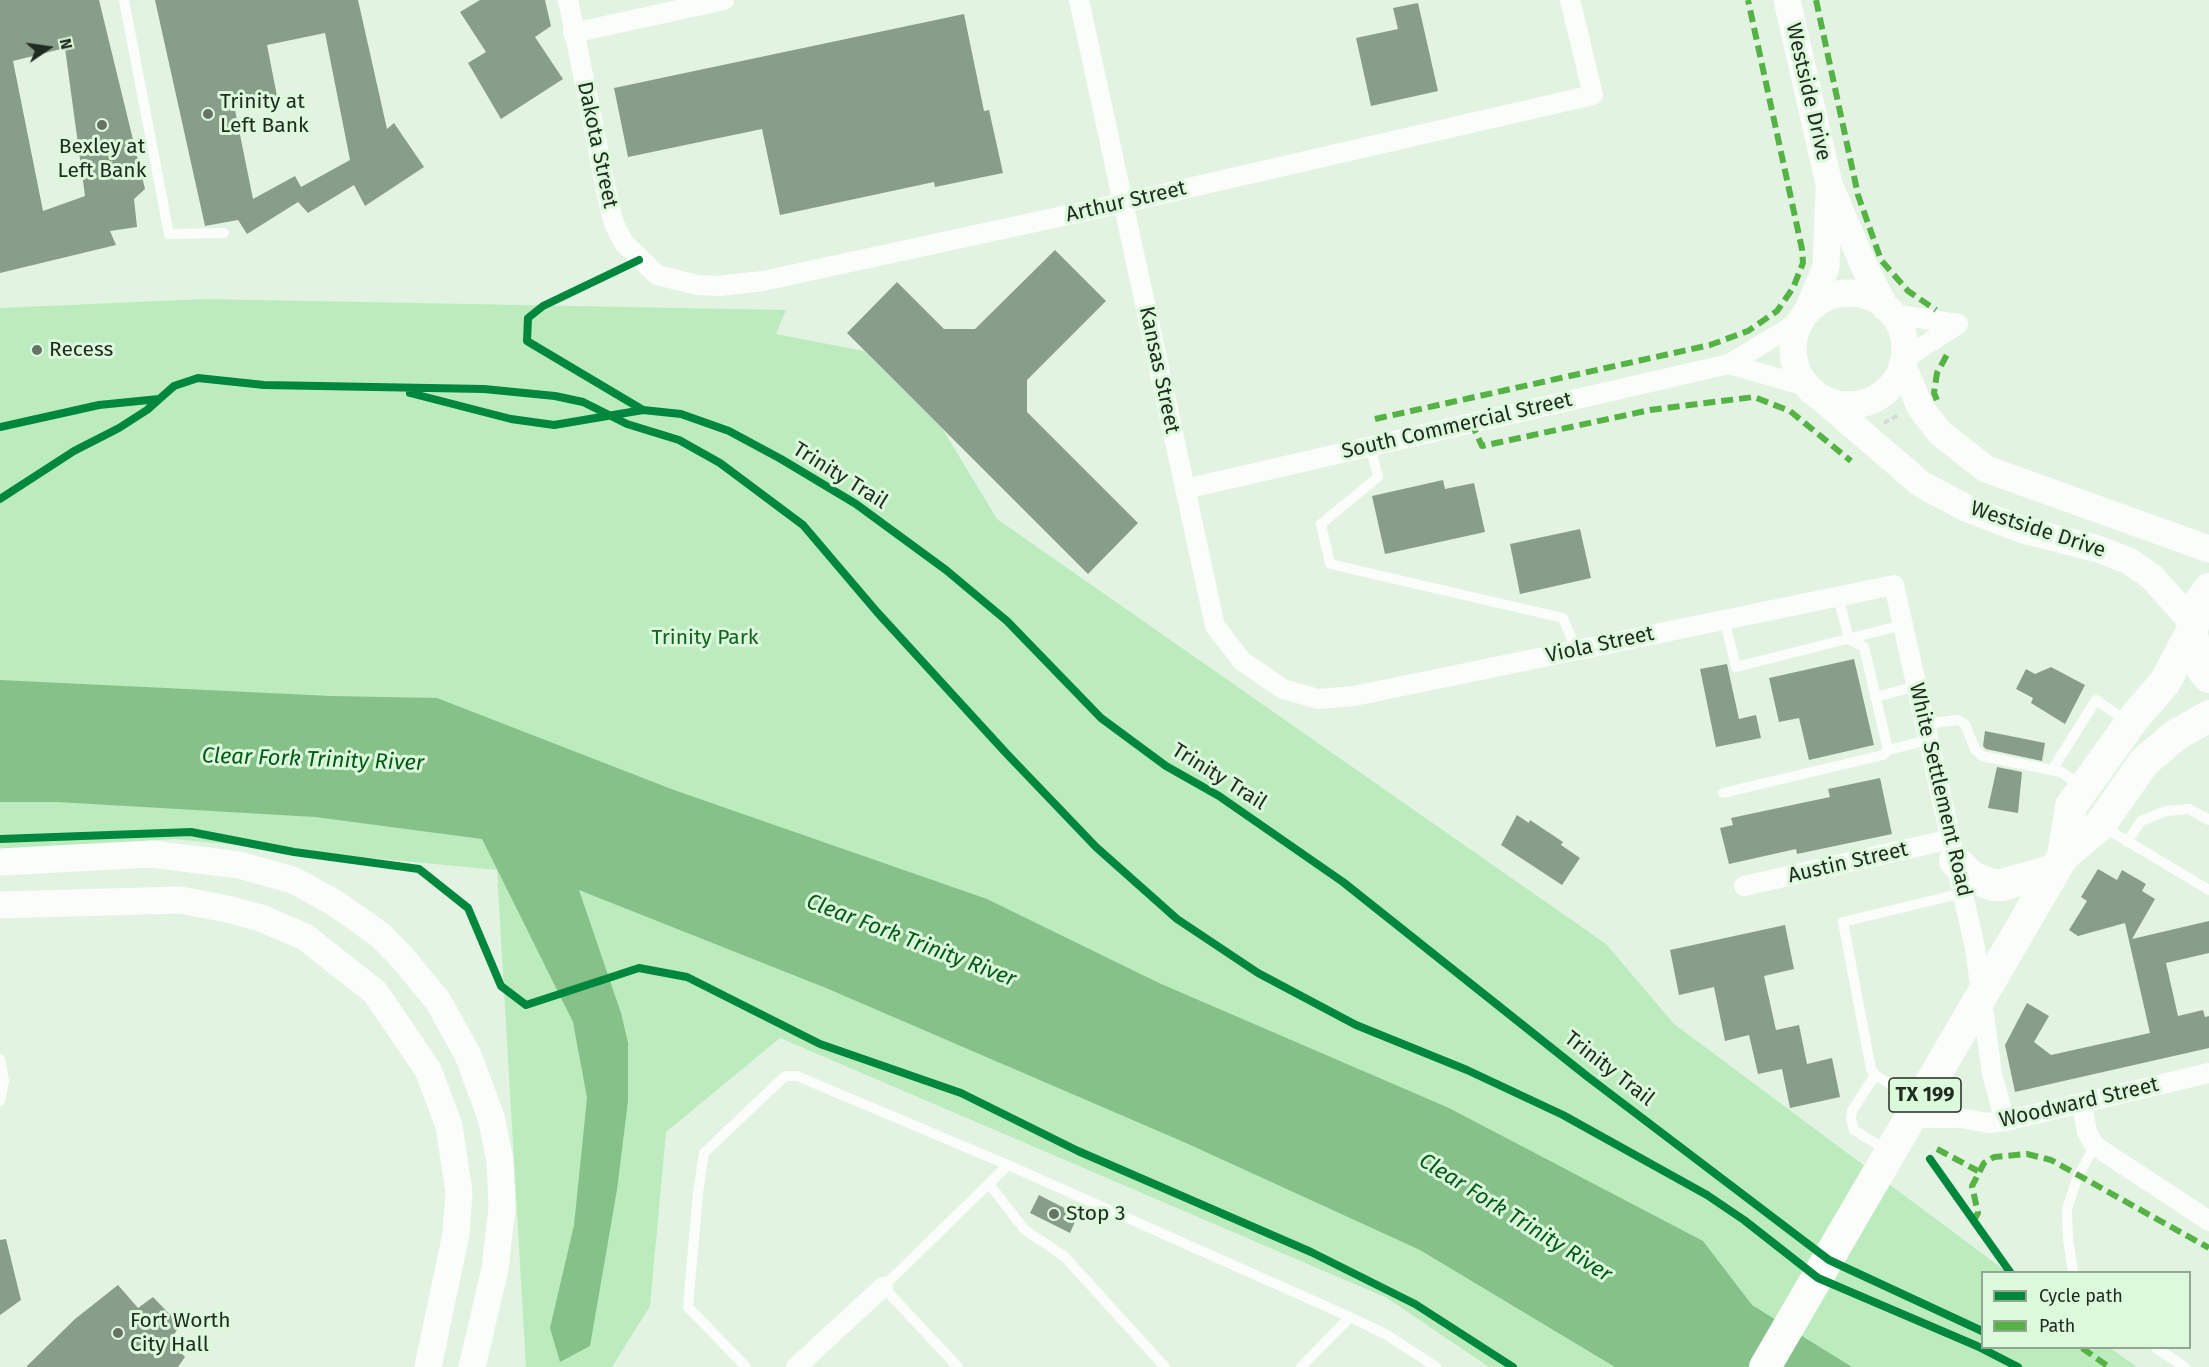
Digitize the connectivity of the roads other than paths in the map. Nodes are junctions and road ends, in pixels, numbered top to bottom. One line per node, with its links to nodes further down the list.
1 (124, 0): 10 (lane)
2 (568, 0): 7 (street, Dakota Street)
3 (724, 0): 7 (street)
4 (1079, 0): 9 (street, Kansas Street)
5 (1570, 0): 9 (street, Arthur Street)
6 (1786, 0): 8 (main road, Westside Drive)
7 (573, 33): 11 (street, Dakota Street)
8 (1829, 184): 12 (main road, Westside Drive); 13 (main road, Westside Drive)
9 (1123, 203): 11 (street, Arthur Street); 18 (street, Kansas Street)
10 (224, 233)
11 (657, 275)
12 (1889, 311): 13 (main road); 14 (main road); 14 (street)
13 (1805, 316): 15 (street, South Commercial Street); 16 (main road)
14 (1904, 363): 16 (main road); 19 (main road, Westside Drive)
15 (1729, 364): 16 (street, South Commercial Street); 17 (street, South Commercial Street)
16 (1815, 393): 25 (main road, Westside Drive)
17 (1370, 445): 18 (street, South Commercial Street); 27 (lane)
18 (1185, 489): 30 (street, Kansas Street)
19 (2209, 549)
20 (1894, 585): 22 (street, Viola Street); 24 (street, White Settlement Road)
21 (2209, 588): 25 (main road)
22 (1838, 597): 23 (street, Viola Street); 26 (lane)
23 (1724, 620): 26 (lane); 27 (street, Viola Street)
24 (1903, 625): 26 (lane); 29 (street, White Settlement Road)
25 (2193, 628): 28 (main road); 33 (main road, TX 199)
26 (1849, 639): 31 (lane)
27 (1576, 650): 30 (street, Viola Street)
28 (2209, 677)
29 (1917, 686): 31 (lane); 34 (street, White Settlement Road)
30 (1305, 695)
31 (1875, 697): 35 (lane)
32 (2209, 716): 40 (main road, TX 199)
33 (2131, 723): 36 (lane); 37 (main road, TX 199)
34 (1927, 732): 35 (lane); 36 (lane); 42 (street, White Settlement Road)
35 (1888, 750): 38 (lane)
36 (2052, 770): 37 (lane)
37 (2083, 787): 44 (main road, TX 199)
38 (1723, 793)
39 (2209, 820): 41 (lane)
40 (2100, 825): 41 (lane); 44 (main road, TX 199)
41 (2127, 842): 46 (lane)
42 (1953, 850): 44 (main road); 45 (street, Austin Street); 47 (street, White Settlement Road)
43 (0, 862): 67 (main road)
44 (2059, 863): 49 (main road, TX 199)
45 (1744, 886)
46 (2209, 890)
47 (1963, 893): 49 (street, White Settlement Road); 52 (lane)
48 (0, 905): 66 (main road)
49 (1980, 995): 55 (main road, TX 199); 56 (street, White Settlement Road)
50 (0, 1059): 53 (lane)
51 (2209, 1073): 54 (street, Woodward Street)
52 (1875, 1075): 55 (lane); 58 (lane)
53 (0, 1101)
54 (2082, 1103): 56 (street, Woodward Street); 57 (street)
55 (1916, 1111): 56 (street, Woodward Street); 58 (main road, TX 199)
56 (2005, 1121)
57 (2095, 1146): 61 (street); 62 (lane)
58 (1891, 1153): 74 (main road, TX 199)
59 (1008, 1165): 60 (lane); 64 (lane); 68 (lane)
60 (989, 1184): 63 (lane); 71 (lane)
61 (2209, 1221)
62 (2073, 1271)
63 (883, 1287): 69 (street); 70 (lane)
64 (1350, 1317): 72 (lane); 73 (lane)
65 (2159, 1349): 75 (lane)
66 (428, 1367)
67 (472, 1367)
68 (747, 1367)
69 (796, 1367)
70 (958, 1367)
71 (1165, 1367)
72 (1301, 1367)
73 (1436, 1367)
74 (1765, 1367)
75 (2185, 1367)

